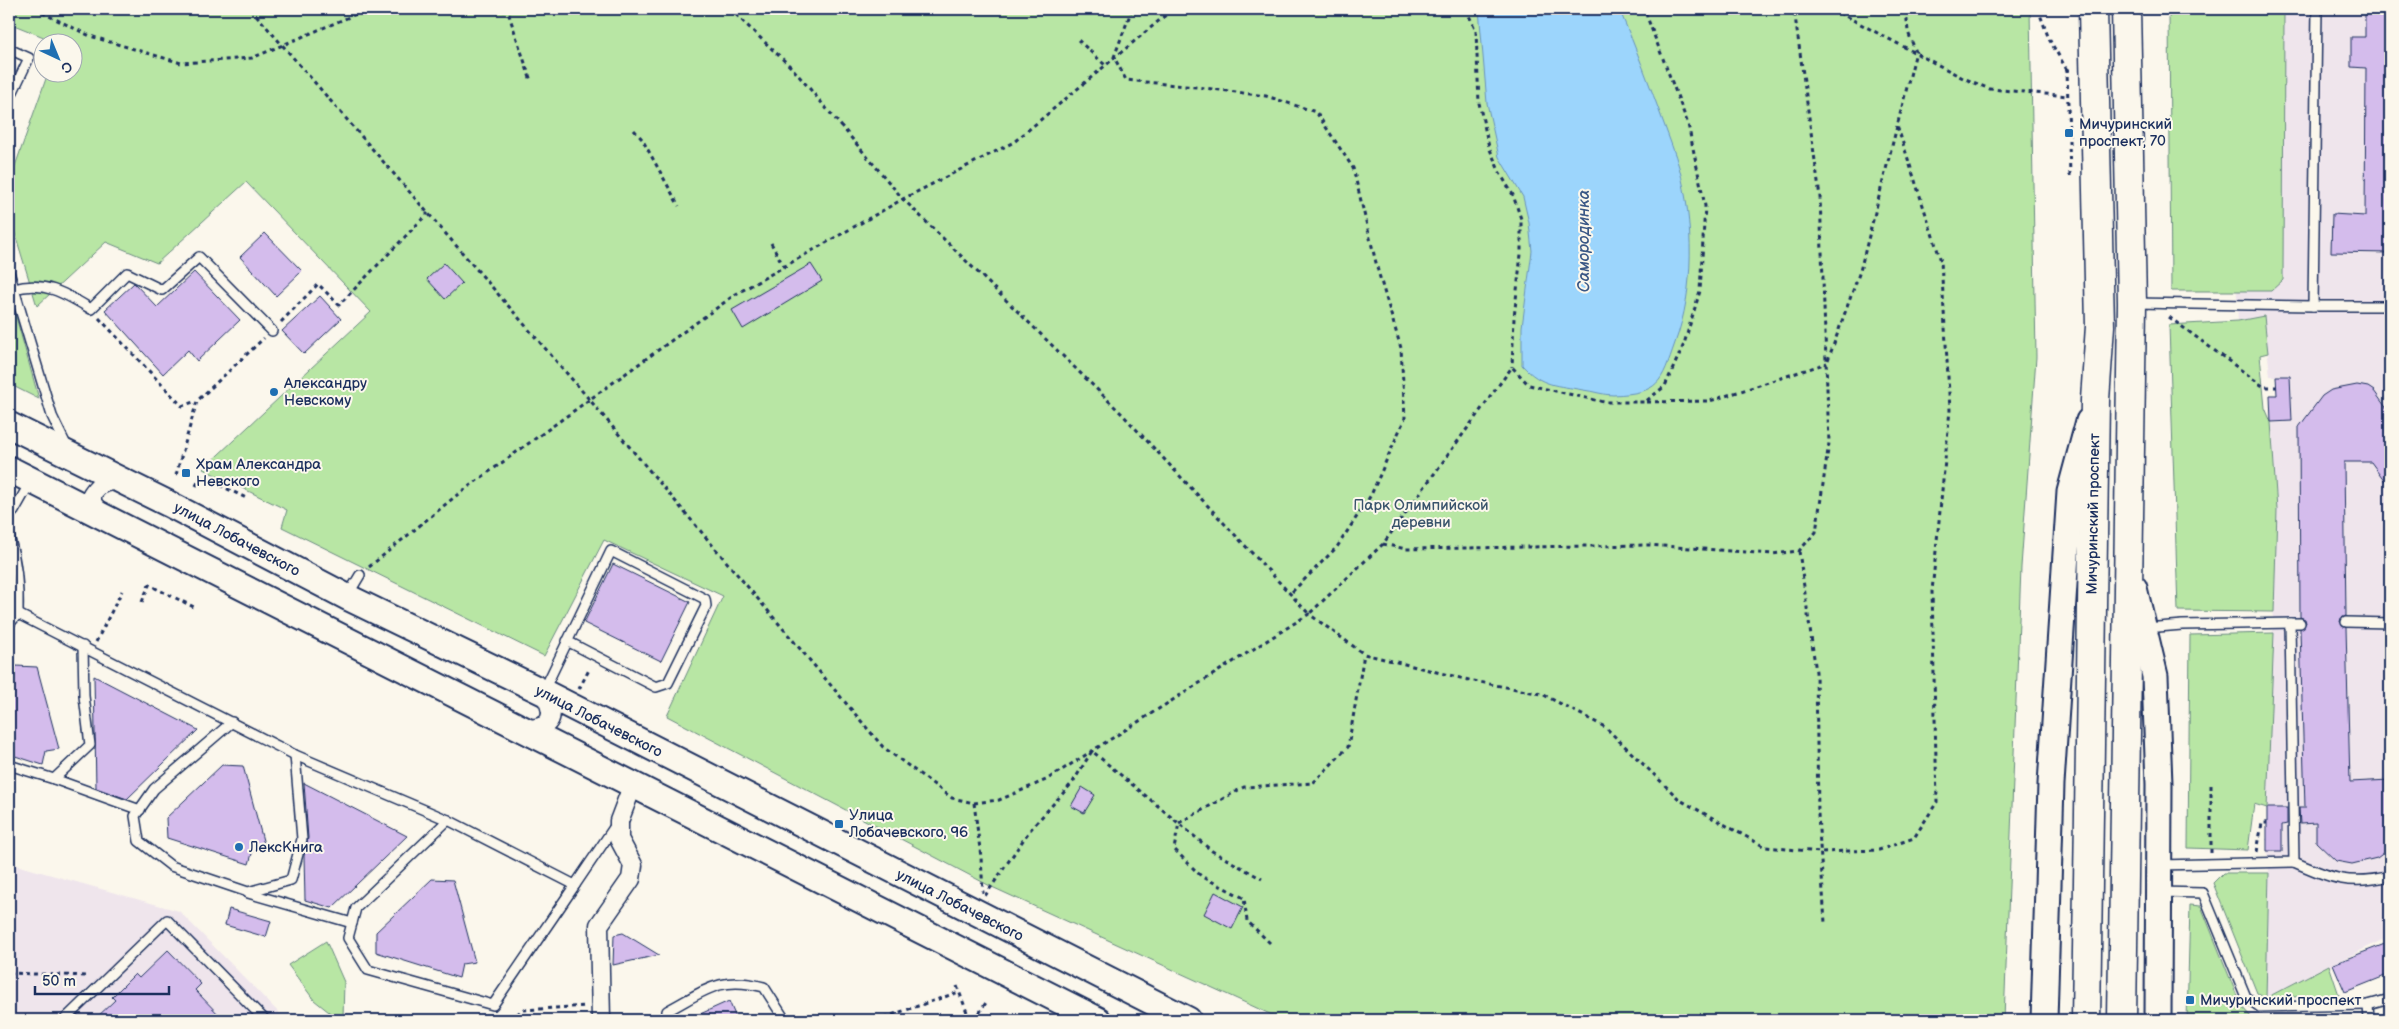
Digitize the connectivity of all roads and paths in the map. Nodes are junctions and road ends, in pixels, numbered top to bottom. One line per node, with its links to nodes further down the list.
1 (35, 9): 18 (path)
2 (251, 9): 18 (path)
3 (368, 9): 18 (path)
4 (502, 9): 24 (path)
5 (730, 9): 29 (path)
6 (1132, 9): 21 (path)
7 (1173, 9): 21 (path)
8 (1466, 9): 43 (path)
9 (1644, 9): 48 (path)
10 (1794, 9): 42 (path)
11 (1832, 9): 20 (path)
12 (1906, 9): 20 (path)
13 (2038, 9): 23 (path)
14 (2093, 9): 46 (main road, Мичуринский проспект)
15 (2126, 9): 36 (main road)
16 (2317, 9): 37 (lane)
17 (1078, 40): 22 (path)
18 (284, 46): 31 (path)
19 (9, 50): 26 (lane)
20 (1916, 52): 25 (path); 27 (path)
21 (1114, 57): 22 (path); 65 (path)
22 (1105, 64): 29 (path)
23 (2067, 70)
24 (531, 80)
25 (2068, 96)
26 (9, 100)
27 (1897, 125): 42 (path); 98 (path)
28 (634, 130): 30 (path)
29 (902, 199): 33 (path); 65 (path)
30 (679, 206)
31 (428, 213): 41 (path); 45 (path)
32 (771, 243): 33 (path)
33 (784, 267): 45 (path)
34 (9, 272): 35 (lane)
35 (14, 289): 39 (lane); 50 (lane)
36 (2132, 303): 37 (lane); 62 (main road)
37 (2313, 306): 38 (lane)
38 (2390, 306)
39 (91, 309): 41 (lane); 47 (path)
40 (2162, 313): 44 (path)
41 (272, 331): 47 (path)
42 (1827, 363): 48 (path); 61 (path)
43 (1512, 367): 48 (path); 60 (path)
44 (2277, 387)
45 (589, 399): 63 (path); 92 (path)
46 (2095, 400): 129 (main road); 130 (main road, Мичуринский проспект)
47 (196, 401): 52 (path)
48 (1646, 402)
49 (9, 425): 50 (main road, улица Лобачевского)
50 (71, 456): 54 (main road, улица Лобачевского)
51 (9, 469): 53 (main road)
52 (176, 475)
53 (32, 480): 57 (lane); 58 (main road)
54 (122, 482): 58 (street); 66 (main road, улица Лобачевского)
55 (196, 486): 56 (path)
56 (246, 498)
57 (9, 516)
58 (105, 517): 85 (main road)
59 (9, 536): 69 (lane)
60 (1384, 544): 61 (path); 70 (path)
61 (1799, 551): 98 (path)
62 (2128, 563): 76 (main road); 131 (main road)
63 (360, 575): 66 (lane)
64 (122, 591): 79 (path)
65 (1290, 594): 70 (path)
66 (346, 597): 83 (main road, улица Лобачевского)
67 (142, 602): 68 (path)
68 (194, 607)
69 (18, 614): 75 (lane); 78 (lane)
70 (1309, 614): 80 (path); 86 (path)
71 (2346, 622): 74 (lane)
72 (2290, 623): 73 (lane); 76 (lane); 99 (lane)
73 (2300, 623)
74 (2390, 623)
75 (9, 624)
76 (2144, 628): 102 (main road)
77 (567, 641): 77 (lane); 83 (lane)
78 (83, 646): 79 (lane); 89 (lane)
79 (92, 650): 84 (lane)
80 (1364, 654): 96 (path); 98 (path)
81 (586, 676): 82 (path)
82 (579, 689)
83 (543, 692): 85 (street); 128 (main road, улица Лобачевского)
84 (232, 722): 87 (lane); 93 (lane)
85 (525, 729): 91 (main road)
86 (1092, 751): 92 (path); 92 (path); 96 (path)
87 (295, 755): 94 (lane); 106 (lane)
88 (9, 765): 89 (lane)
89 (54, 779): 93 (lane)
90 (2211, 782): 101 (path)
91 (633, 784): 95 (street); 127 (main road)
92 (974, 803)
93 (140, 810): 106 (lane)
94 (448, 820): 105 (lane); 108 (lane)
95 (619, 821): 105 (lane); 118 (street)
96 (1179, 824): 104 (path); 110 (path)
97 (2267, 824): 100 (path)
98 (1820, 852): 109 (path)
99 (2294, 862): 100 (lane); 103 (lane)
100 (2255, 863): 101 (lane)
101 (2211, 864): 102 (lane)
102 (2159, 865): 107 (main road)
103 (2390, 876)
104 (1262, 879)
105 (575, 885): 108 (lane)
106 (248, 892): 108 (lane)
107 (2159, 892): 117 (lane); 132 (main road)
108 (352, 923)
109 (1825, 923)
110 (1270, 943)
111 (9, 973): 112 (path)
112 (88, 976)
113 (957, 986): 114 (path)
114 (959, 992): 124 (path); 125 (path)
115 (2390, 999): 117 (lane)
116 (987, 1001): 126 (path)
117 (2368, 1005): 133 (lane)
118 (601, 1012): 121 (path)
119 (64, 1020): 120 (lane)
120 (265, 1020)
121 (510, 1020)
122 (666, 1020): 123 (lane)
123 (785, 1020)
124 (877, 1020)
125 (970, 1020)
126 (975, 1020)
127 (1098, 1020)
128 (1188, 1020)
129 (2044, 1020)
130 (2086, 1020)
131 (2122, 1020)
132 (2158, 1020)
133 (2368, 1020)

